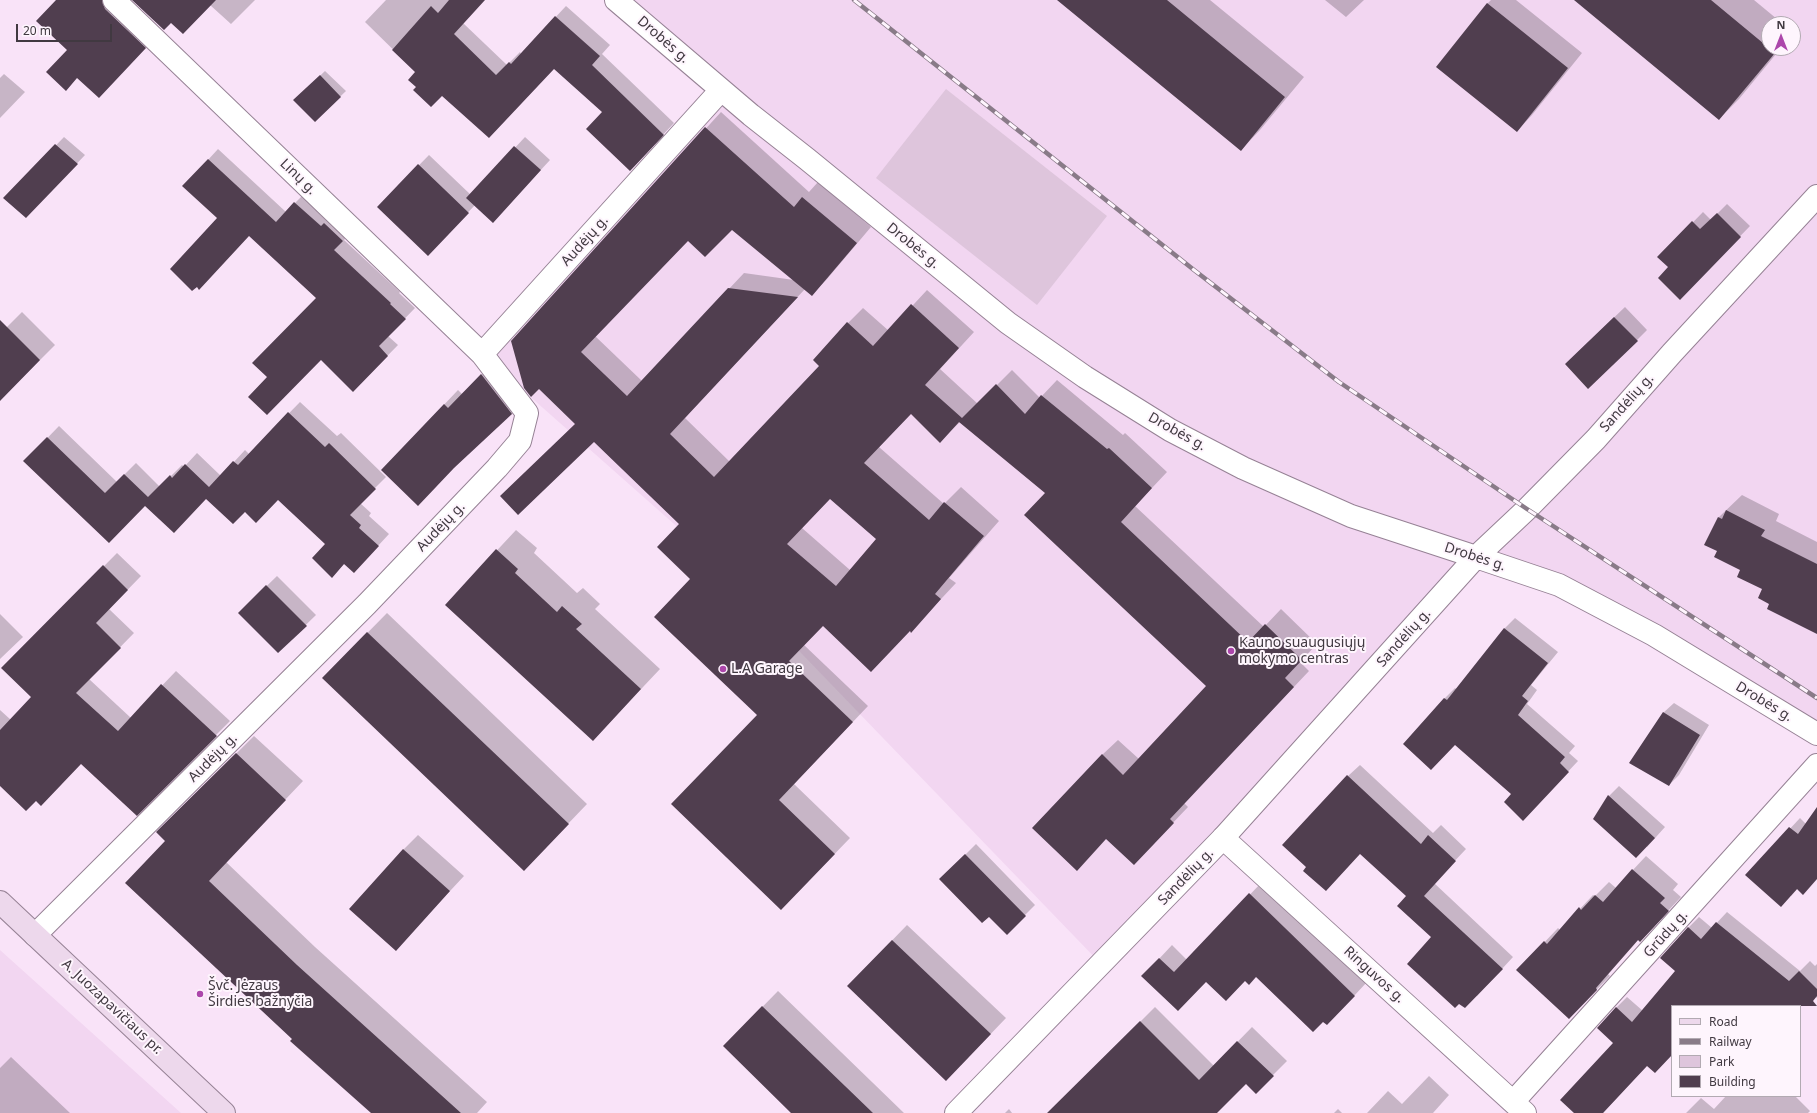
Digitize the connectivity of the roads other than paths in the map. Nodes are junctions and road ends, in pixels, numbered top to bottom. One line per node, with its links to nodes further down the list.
1 (114, 0): 5 (street, Linų g.)
2 (616, 0): 3 (street, Drobės g.)
3 (721, 90): 5 (street, Audėjų g.); 6 (street, Drobės g.)
4 (1817, 196): 6 (street, Sandėlių g.)
5 (482, 354): 11 (street, Audėjų g.)
6 (1476, 557): 7 (street, Drobės g.); 9 (street, Sandėlių g.)
7 (1817, 734)
8 (1817, 765): 12 (street, Grūdų g.)
9 (1223, 838): 12 (street, Ringuvos g.); 14 (street, Sandėlių g.)
10 (0, 902): 11 (main road, A. Juozapavičiaus pr.)
11 (35, 935): 13 (main road, A. Juozapavičiaus pr.)
12 (1519, 1108)
13 (224, 1113)
14 (956, 1113)

